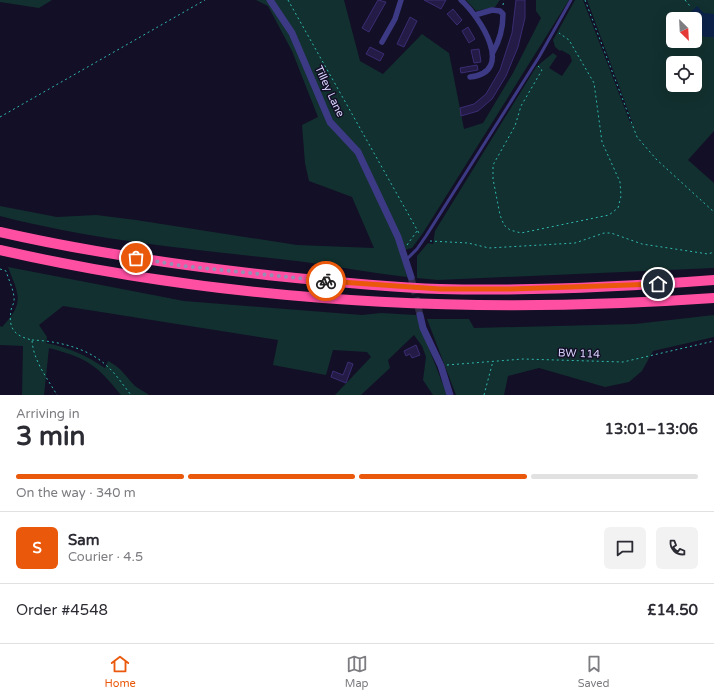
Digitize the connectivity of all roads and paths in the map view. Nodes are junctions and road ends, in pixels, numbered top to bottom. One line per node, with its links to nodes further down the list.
1 (205, 0): 16 (path)
2 (270, 0): 24 (street, Tilley Lane)
3 (288, 0): 18 (path)
4 (401, 0): 12 (street)
5 (461, 0): 10 (street)
6 (571, 0): 11 (lane)
7 (584, 0): 17 (path)
8 (685, 0): 9 (path)
9 (690, 6)
10 (475, 15): 13 (street); 13 (street)
11 (555, 30): 14 (lane); 14 (path)
12 (382, 42)
13 (493, 52): 15 (street)
14 (536, 62): 20 (lane)
15 (470, 77)
16 (0, 117)
17 (714, 212)
18 (418, 231): 20 (path); 21 (path)
19 (0, 232): 27 (highway)
20 (423, 240): 23 (path); 24 (lane)
21 (405, 249)
22 (0, 250): 28 (highway)
23 (714, 252)
24 (406, 260): 26 (street, Tilley Lane)
25 (0, 269): 30 (path)
26 (411, 277)
27 (714, 280)
28 (714, 298)
29 (420, 316): 33 (street)
30 (32, 340): 34 (path); 35 (path)
31 (714, 341): 32 (path, BW 114)
32 (493, 361): 33 (path, BW 114); 37 (path)
33 (441, 366): 36 (street)
34 (57, 395)
35 (131, 395)
36 (450, 395)
37 (484, 395)

